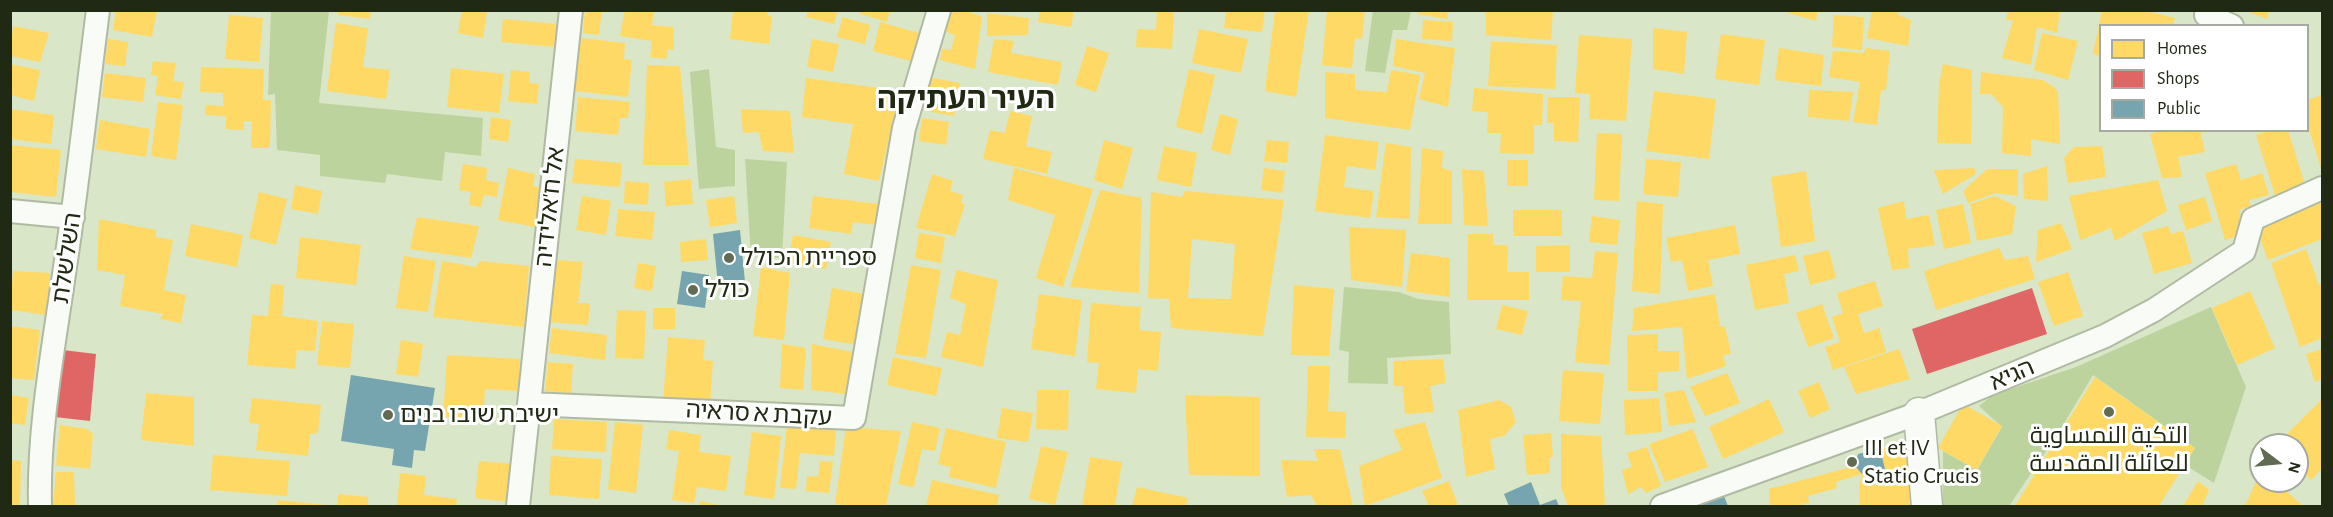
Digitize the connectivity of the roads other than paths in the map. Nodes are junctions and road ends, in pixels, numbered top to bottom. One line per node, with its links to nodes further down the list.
1 (98, 10): 8 (street, השלשלת)
2 (572, 10): 9 (street, אל ח'אלידיה)
3 (939, 10): 9 (street, עקבת א סראיה)
4 (2207, 10): 5 (street)
5 (2227, 24)
6 (2322, 188): 10 (street, הגיא)
7 (10, 211): 8 (street)
8 (73, 218): 11 (street, השלשלת)
9 (529, 404): 12 (street)
10 (1919, 414): 13 (street, הגיא); 14 (street)
11 (40, 507)
12 (518, 507)
13 (1662, 507)
14 (1927, 507)

